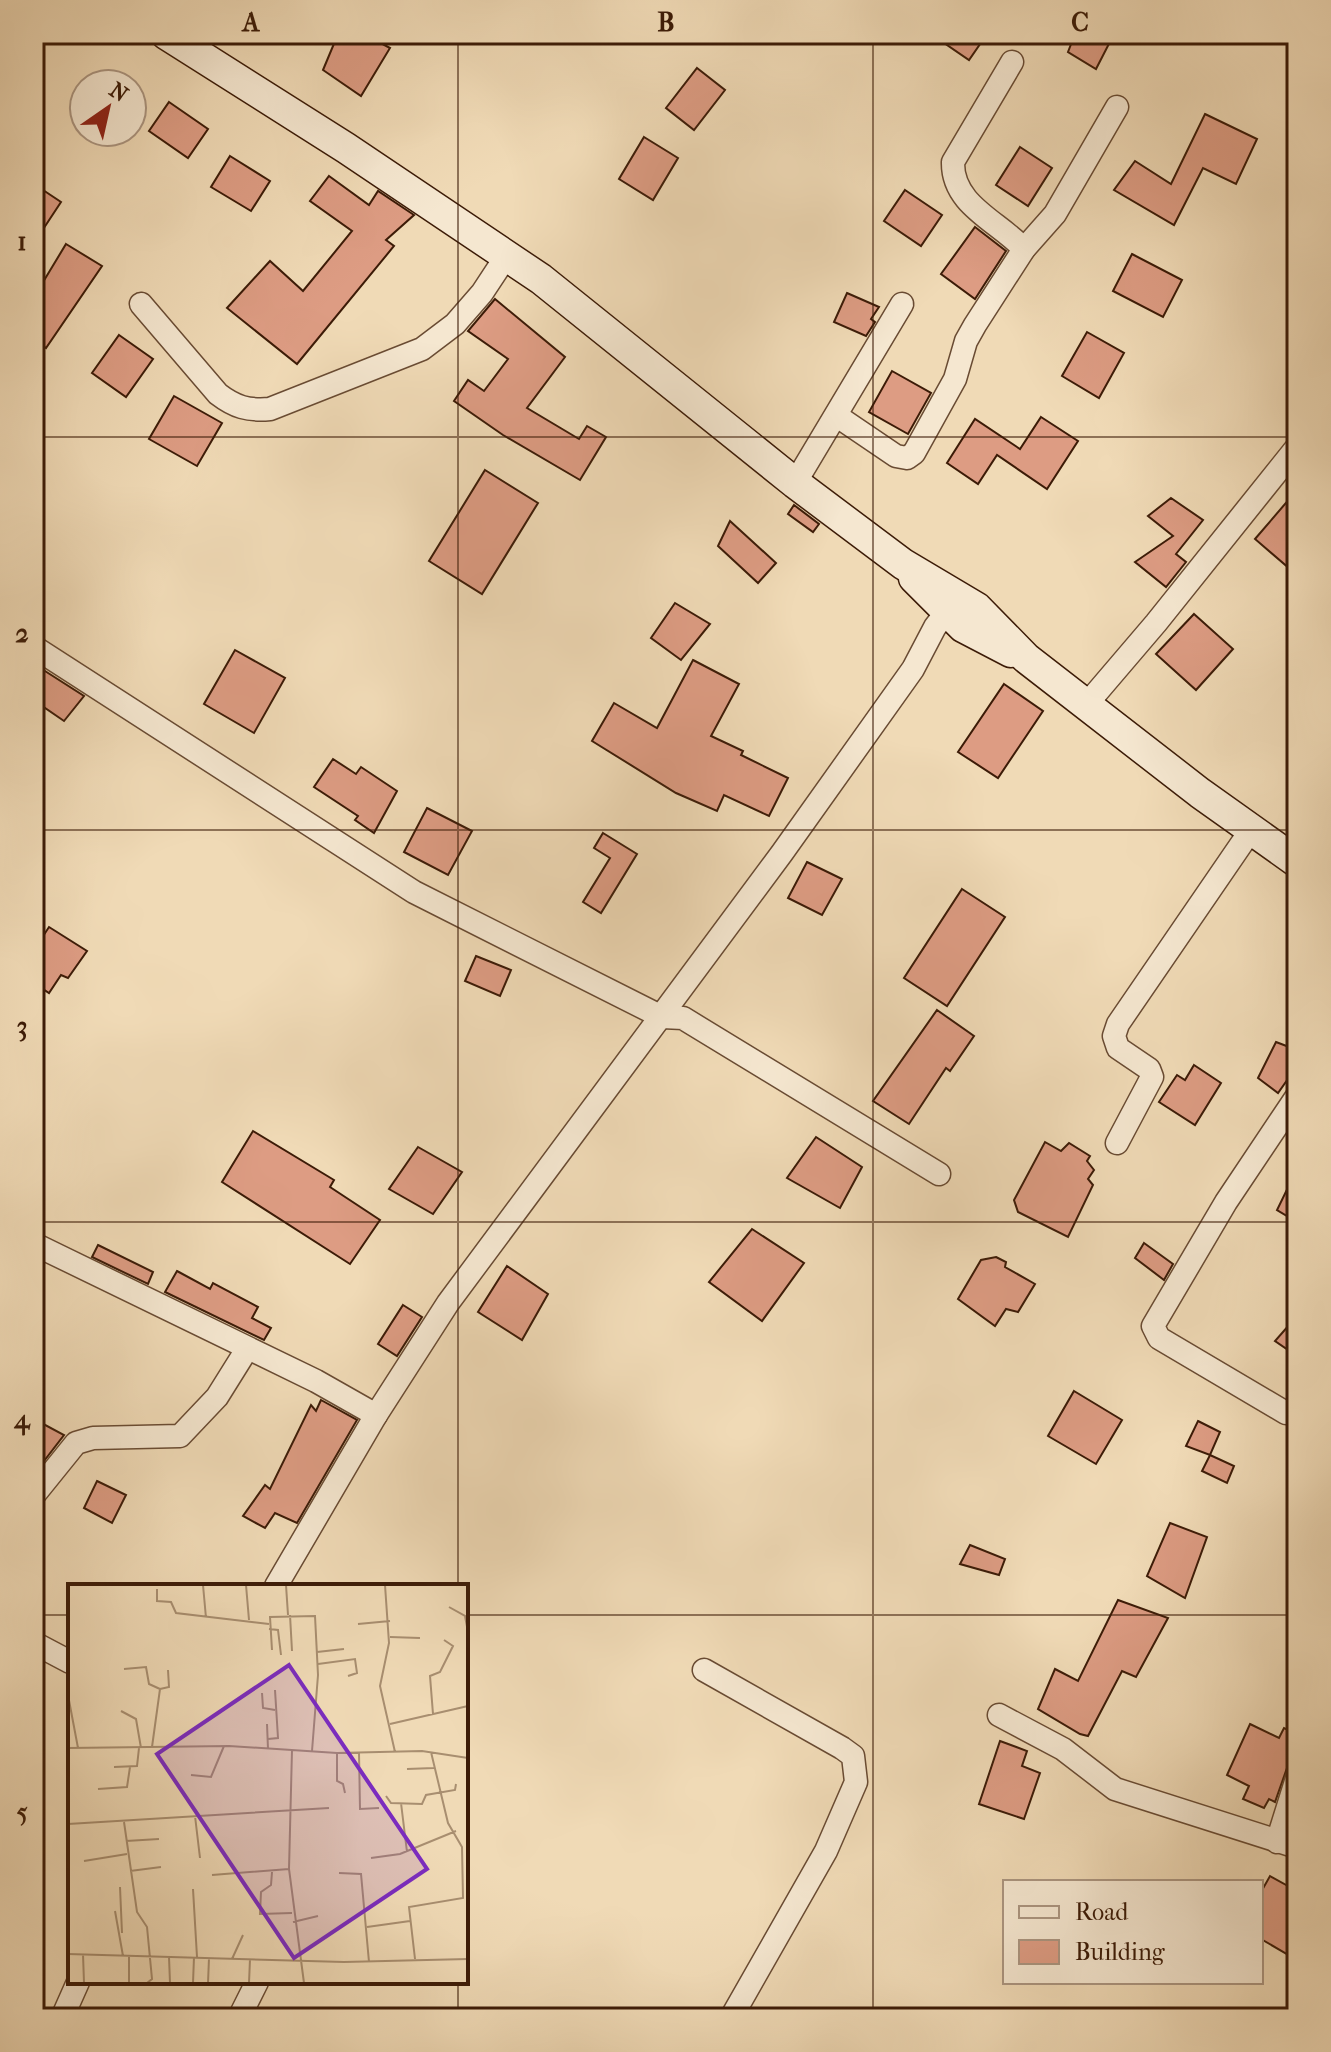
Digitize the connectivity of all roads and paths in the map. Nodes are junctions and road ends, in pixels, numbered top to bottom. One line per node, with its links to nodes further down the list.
1 (166, 34): 5 (street)
2 (1012, 62): 4 (street)
3 (1117, 107): 4 (street)
4 (1024, 249): 8 (street)
5 (507, 255): 6 (street); 10 (street)
6 (141, 304)
7 (902, 304): 8 (street)
8 (837, 416): 10 (street)
9 (1297, 447): 13 (street)
10 (795, 483): 11 (street)
11 (961, 611): 13 (street); 16 (street)
12 (34, 647): 16 (street)
13 (1086, 705): 14 (street)
14 (1251, 830): 15 (street); 18 (street)
15 (1297, 862)
16 (662, 1017): 19 (street); 23 (street)
17 (1297, 1096): 22 (street)
18 (1117, 1143)
19 (939, 1174)
20 (34, 1244): 21 (street)
21 (247, 1349): 23 (street); 24 (street)
22 (1286, 1413)
23 (376, 1415): 25 (street)
24 (34, 1495)
25 (277, 1584)
26 (34, 1643): 27 (street)
27 (68, 1661)
28 (704, 1670): 36 (street)
29 (999, 1715): 31 (street)
30 (1297, 1778): 31 (street)
31 (1287, 1844)
32 (77, 1984): 34 (street)
33 (256, 1984): 35 (street)
34 (62, 2018)
35 (239, 2018)
36 (731, 2018)

